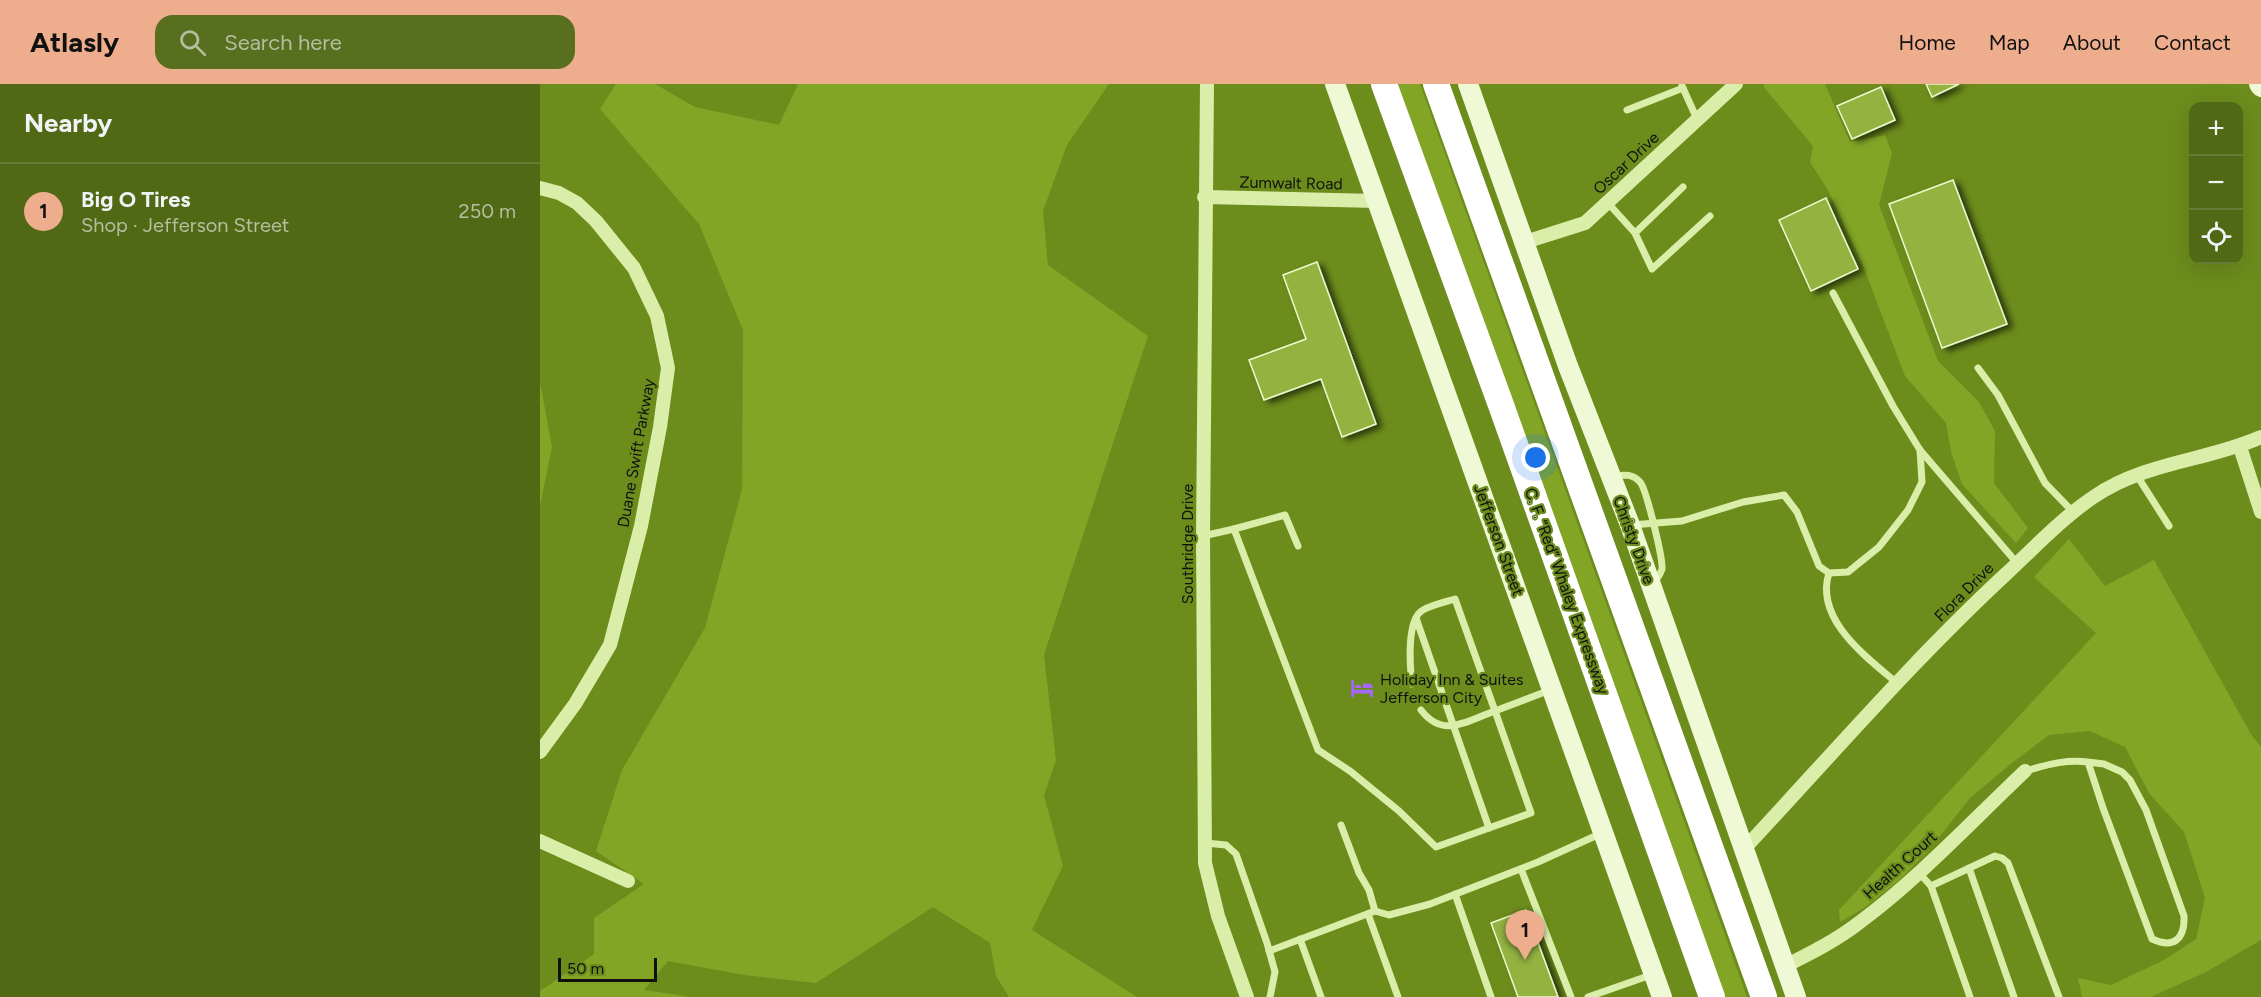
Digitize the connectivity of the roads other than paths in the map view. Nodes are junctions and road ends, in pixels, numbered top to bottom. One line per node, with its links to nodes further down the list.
1 (1207, 84): 12 (street, Southridge Drive)
2 (1335, 84): 13 (street, Jefferson Street)
3 (1384, 84): 71 (highway, C. F. “Red” Whaley Expressway)
4 (1436, 84): 72 (highway)
5 (1468, 84): 17 (street, Christy Drive)
6 (1736, 84): 9 (street, Oscar Drive)
7 (1682, 86): 8 (lane); 9 (lane)
8 (1628, 110)
9 (1697, 119): 14 (street, Oscar Drive)
10 (1683, 187): 16 (lane)
11 (540, 188): 43 (street, Duane Swift Parkway)
12 (1204, 197): 13 (street, Zumwalt Road); 31 (street, Southridge Drive)
13 (1377, 201): 39 (street, Jefferson Street)
14 (1607, 202): 16 (lane); 17 (street, Oscar Drive)
15 (1710, 216): 16 (lane)
16 (1635, 233)
17 (1525, 242): 24 (street, Christy Drive)
18 (1833, 293): 22 (lane)
19 (1978, 368): 26 (lane)
20 (2261, 437): 21 (street, Flora Drive)
21 (2240, 447): 23 (street, Flora Drive); 25 (street)
22 (1920, 450): 33 (lane); 34 (lane)
23 (2136, 474): 26 (street, Flora Drive); 29 (lane)
24 (1611, 476): 27 (lane); 28 (street, Christy Drive)
25 (2261, 512)
26 (2074, 513): 33 (street, Flora Drive)
27 (1652, 523): 28 (lane); 34 (lane); 35 (lane)
28 (1630, 525): 35 (street, Christy Drive)
29 (2169, 526)
30 (1234, 529): 31 (lane); 32 (lane); 47 (lane)
31 (1203, 536): 50 (street, Southridge Drive)
32 (1298, 546)
33 (2017, 563): 38 (street, Flora Drive)
34 (1829, 573): 38 (lane)
35 (1649, 582): 51 (street, Christy Drive)
36 (1416, 618): 37 (lane); 41 (lane); 42 (lane)
37 (1412, 684)
38 (1898, 684): 51 (street, Flora Drive)
39 (1552, 689): 41 (lane); 48 (street, Jefferson Street)
40 (1421, 710): 42 (lane)
41 (1495, 711): 42 (lane); 47 (lane)
42 (1452, 726): 47 (lane)
43 (540, 752)
44 (2088, 762): 44 (lane); 45 (lane)
45 (2025, 771): 54 (street, Health Court)
46 (1341, 825): 58 (lane)
47 (1489, 828)
48 (1604, 833): 53 (lane); 62 (street, Jefferson Street)
49 (540, 840): 55 (street)
50 (1205, 843): 60 (lane); 63 (street, Southridge Drive)
51 (1743, 850): 61 (street, Christy Drive)
52 (1969, 868): 56 (lane); 75 (lane); 76 (lane)
53 (1521, 869): 57 (lane); 68 (lane)
54 (1918, 872): 56 (lane); 61 (street, Health Court)
55 (628, 881)
56 (1931, 886): 74 (lane)
57 (1455, 894): 58 (lane); 67 (lane)
58 (1371, 912): 59 (lane); 66 (lane)
59 (1300, 939): 60 (lane); 65 (lane)
60 (1269, 951): 64 (lane)
61 (1785, 966): 73 (street, Christy Drive)
62 (1654, 974): 69 (lane); 70 (street, Jefferson Street)
63 (1247, 997)
64 (1270, 997)
65 (1322, 997)
66 (1398, 997)
67 (1491, 997)
68 (1571, 997)
69 (1588, 997)
70 (1662, 997)
71 (1712, 997)
72 (1764, 997)
73 (1796, 997)
74 (1970, 997)
75 (2014, 997)
76 (2059, 997)

